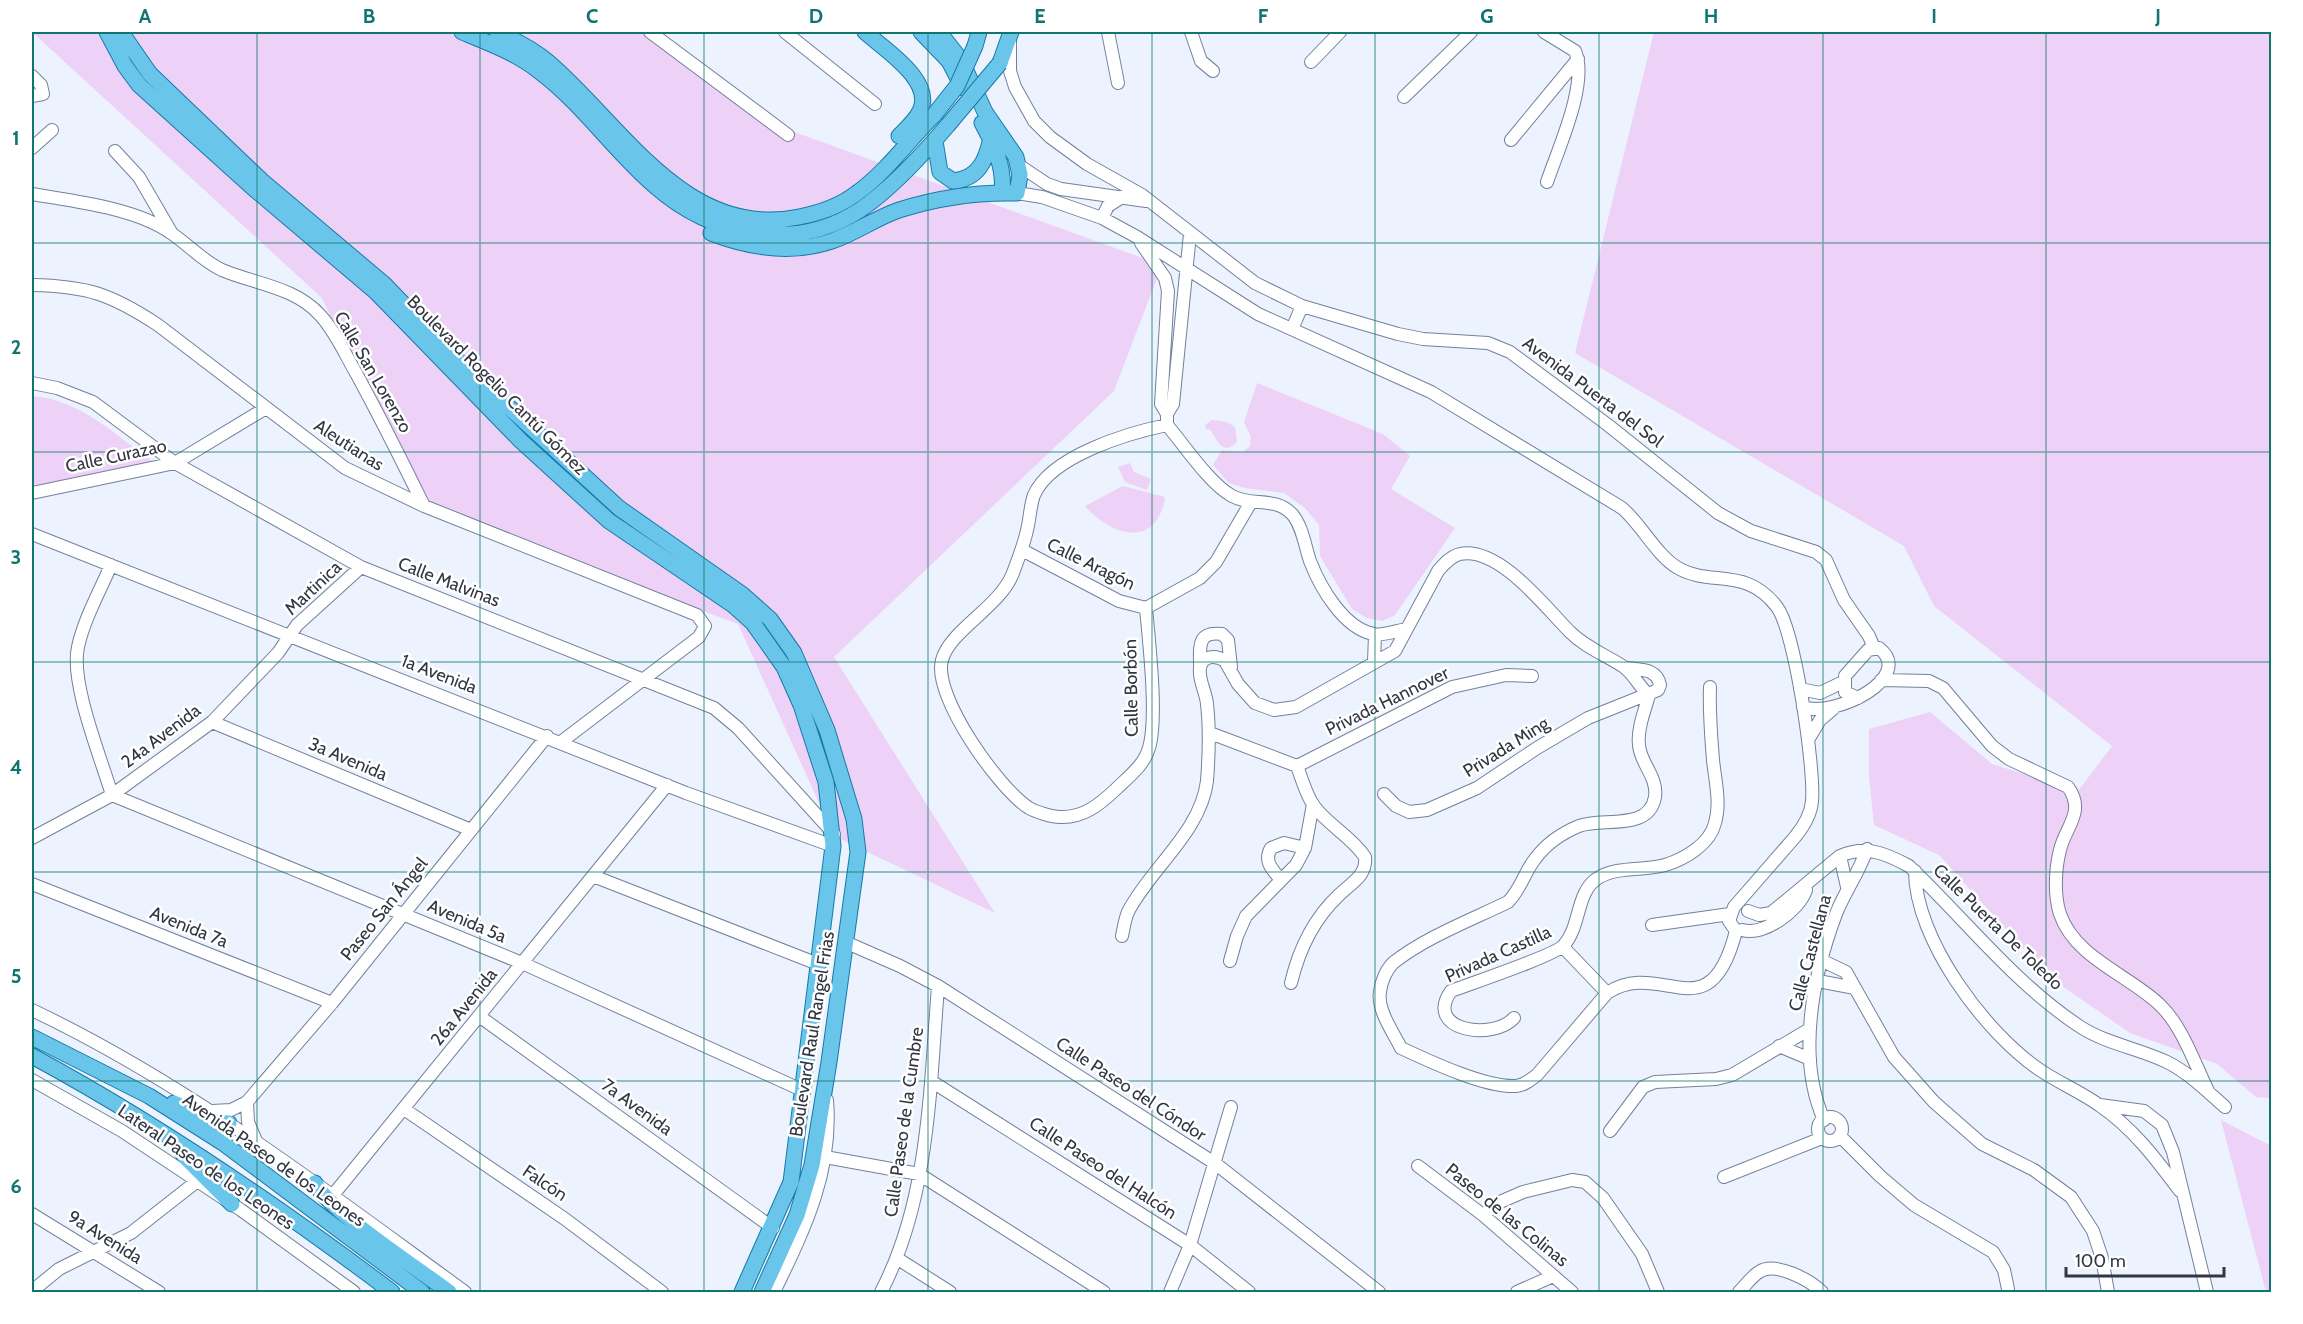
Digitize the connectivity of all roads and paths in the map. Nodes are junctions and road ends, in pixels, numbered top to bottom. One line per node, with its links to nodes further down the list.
1 (107, 32): 93 (main road, Boulevard Rogelio Cantú Gómez)
2 (121, 32): 86 (main road, Boulevard Rogelio Cantú Gómez)
3 (462, 32): 34 (main road)
4 (497, 32): 36 (main road)
5 (650, 32): 26 (street)
6 (785, 32): 24 (street)
7 (865, 32): 36 (main road)
8 (921, 32): 27 (main road)
9 (939, 32): 32 (main road)
10 (1108, 32): 21 (street)
11 (1191, 32): 19 (street)
12 (1340, 32): 18 (street)
13 (1471, 32): 23 (street)
14 (1544, 32): 17 (street)
15 (1010, 37): 29 (main road, bridge); 39 (street, Avenida Puerta del Sol)
16 (977, 39): 36 (main road, bridge)
17 (1578, 59): 28 (street); 33 (street)
18 (1311, 62)
19 (1214, 70)
20 (32, 76): 22 (street)
21 (1118, 83)
22 (37, 95)
23 (1404, 97)
24 (875, 104)
25 (52, 130): 30 (street)
26 (788, 135)
27 (991, 138): 29 (main road); 35 (main road)
28 (1510, 140)
29 (934, 141): 34 (main road)
30 (32, 148)
31 (116, 151): 41 (street)
32 (1020, 166): 35 (main road); 38 (street)
33 (1547, 182)
34 (655, 187): 35 (main road)
35 (1010, 193): 40 (street)
36 (856, 194)
37 (32, 195): 41 (street, Calle San Lorenzo)
38 (1122, 197): 39 (street); 40 (street)
39 (1150, 202): 42 (street, Avenida Puerta del Sol)
40 (1102, 218): 43 (street)
41 (171, 232): 56 (street, Calle San Lorenzo)
42 (1190, 234): 44 (street); 48 (street, Avenida Puerta del Sol)
43 (1137, 237): 44 (street); 52 (street)
44 (1186, 269): 45 (street); 47 (street)
45 (1209, 284): 47 (street); 49 (street)
46 (32, 285): 51 (street, Aleutianas)
47 (1182, 300): 52 (street)
48 (1302, 306): 49 (street); 65 (street, Avenida Puerta del Sol)
49 (1292, 329): 75 (street)
50 (32, 383): 53 (street, Calle Malvinas)
51 (266, 408): 53 (street, Calle Curazao); 56 (street, Aleutianas)
52 (1167, 420): 55 (street); 58 (street, Calle Borbón)
53 (175, 463): 54 (street, Calle Curazao); 60 (street, Calle Malvinas)
54 (32, 493)
55 (1251, 502): 61 (street); 63 (street)
56 (424, 507): 71 (street, Aleutianas)
57 (32, 534): 59 (street, 1a Avenida)
58 (1022, 550): 61 (street, Calle Aragón); 61 (street, Calle Borbón)
59 (111, 565): 64 (street, 1a Avenida); 89 (street)
60 (362, 567): 64 (street, Martinica); 71 (street, Calle Malvinas)
61 (1146, 608)
62 (1406, 629): 63 (street); 66 (street); 69 (street)
63 (1375, 635): 66 (street)
64 (290, 636): 80 (street, 24a Avenida); 82 (street, 1a Avenida)
65 (1874, 648): 72 (street, Avenida Puerta del Sol); 73 (street)
66 (1374, 662): 68 (street)
67 (1200, 666): 68 (street); 68 (street); 81 (street)
68 (1231, 667)
69 (1626, 669): 76 (street); 76 (street)
70 (1532, 676): 85 (street, Privada Hannover)
71 (646, 678): 84 (street); 93 (street, Calle Malvinas)
72 (1881, 680): 77 (street); 136 (street)
73 (1843, 681): 75 (street); 77 (street)
74 (1710, 687): 113 (street, Privada Castilla)
75 (1800, 689): 78 (street)
76 (1648, 695): 88 (street, Privada Ming); 122 (street)
77 (1858, 698): 79 (street)
78 (1803, 707): 79 (street); 83 (street)
79 (1835, 708): 83 (street)
80 (212, 722): 89 (street, 24a Avenida); 91 (street, 3a Avenida)
81 (1210, 733): 85 (street); 111 (street)
82 (547, 736): 84 (street, 1a Avenida); 91 (street, Paseo San Ángel)
83 (1808, 740): 104 (street)
84 (561, 741): 87 (street, 1a Avenida)
85 (1297, 766): 90 (street)
86 (842, 774): 112 (main road, Boulevard Raul Rangel Frias)
87 (668, 785): 93 (street, 1a Avenida); 98 (street, 26a Avenida)
88 (1384, 794)
89 (112, 795): 92 (street, 24a Avenida); 107 (street, Avenida 5a)
90 (1313, 804): 94 (street); 119 (street)
91 (471, 830): 107 (street, Paseo San Ángel)
92 (32, 838)
93 (834, 840): 117 (main road, Boulevard Rogelio Cantú Gómez)
94 (1305, 848): 99 (street); 99 (street)
95 (1867, 849): 96 (street); 97 (street, Calle Puerta De Toledo); 102 (street, Calle Castellana)
96 (1840, 856): 101 (street); 102 (street, Calle Castellana)
97 (1915, 872): 103 (street, Calle Puerta De Toledo); 106 (street)
98 (593, 876): 116 (street, 26a Avenida); 117 (street)
99 (1281, 880): 114 (street)
100 (32, 884): 123 (street, Avenida 7a)
101 (1807, 885): 105 (street); 110 (street)
102 (1847, 887): 115 (street, Calle Castellana)
103 (1933, 889): 106 (street); 136 (street, Calle Puerta De Toledo)
104 (1749, 891): 105 (street); 108 (street)
105 (1748, 911): 110 (street)
106 (1923, 913): 139 (street)
107 (403, 914): 116 (street, Avenida 5a); 123 (street, Paseo San Ángel)
108 (1730, 914): 109 (street); 110 (street)
109 (1652, 925)
110 (1739, 930): 122 (street)
111 (1122, 936)
112 (845, 942): 120 (street, Calle Paseo del Cóndor); 134 (main road, Boulevard Raul Rangel Frias)
113 (1563, 947): 122 (street); 126 (street, Privada Castilla)
114 (1230, 961)
115 (1823, 961): 118 (street, Calle Castellana); 121 (street)
116 (522, 963): 125 (street, 26a Avenida); 135 (street, Avenida 5a)
117 (818, 964): 135 (main road, Boulevard Rogelio Cantú Gómez)
118 (1818, 981): 121 (street); 127 (street, Calle Castellana)
119 (1291, 983)
120 (938, 986): 133 (street, Calle Paseo de la Cumbre); 152 (street, Calle Paseo del Cóndor)
121 (1855, 988): 191 (street)
122 (1607, 993)
123 (332, 1003): 138 (street, Paseo San Ángel)
124 (32, 1010): 143 (street)
125 (479, 1016): 142 (street, 26a Avenida); 163 (street, 7a Avenida)
126 (1514, 1018)
127 (1808, 1030): 129 (street); 131 (street, Calle Castellana)
128 (32, 1037): 137 (main road, Avenida Paseo de los Leones)
129 (1779, 1046): 131 (street); 146 (street)
130 (32, 1056): 150 (main road)
131 (1810, 1059): 144 (street, Calle Castellana)
132 (32, 1080): 156 (street, Lateral Paseo de los Leones)
133 (931, 1081): 154 (street, Calle Paseo de la Cumbre); 164 (street, Calle Paseo del Halcón)
134 (825, 1084): 151 (street); 178 (main road, Boulevard Raul Rangel Frias)
135 (804, 1090): 163 (main road, Boulevard Rogelio Cantú Gómez)
136 (2209, 1093): 141 (street, Calle Puerta De Toledo)
137 (149, 1096): 145 (main road); 174 (main road, Avenida Paseo de los Leones)
138 (247, 1102): 143 (street); 149 (street)
139 (2099, 1105): 158 (street); 158 (street)
140 (1230, 1107): 152 (street)
141 (2225, 1107)
142 (404, 1109): 159 (street, 26a Avenida); 177 (street, Falcón)
143 (212, 1111): 145 (street)
144 (1824, 1119): 147 (street); 148 (street)
145 (229, 1123): 149 (street)
146 (1610, 1131)
147 (1840, 1136): 148 (street); 168 (street)
148 (1822, 1138): 155 (street)
149 (257, 1142): 157 (street)
150 (180, 1144): 160 (main road); 173 (main road)
151 (825, 1157): 154 (street); 179 (street)
152 (1216, 1164): 164 (street); 185 (street, Calle Paseo del Cóndor)
153 (1418, 1166): 162 (street, Paseo de las Colinas)
154 (919, 1174): 166 (street, Calle Paseo de la Cumbre); 182 (street)
155 (1724, 1177)
156 (196, 1182): 160 (street, Lateral Paseo de los Leones); 165 (street)
157 (315, 1183): 159 (street); 175 (main road)
158 (2180, 1191): 192 (street)
159 (333, 1195): 176 (street)
160 (232, 1204): 172 (street, Lateral Paseo de los Leones)
161 (32, 1214): 165 (street, 9a Avenida)
162 (1483, 1215): 167 (street, Paseo de las Colinas); 188 (street)
163 (773, 1228): 169 (main road, Boulevard Rogelio Cantú Gómez)
164 (1190, 1245): 183 (street); 184 (street, Calle Paseo del Halcón)
165 (94, 1251): 170 (street); 171 (street, 9a Avenida)
166 (898, 1259): 180 (street, Calle Paseo de la Cumbre); 181 (street)
167 (1553, 1276): 186 (street); 187 (street, Paseo de las Colinas)
168 (2008, 1289)
169 (744, 1290)
170 (32, 1291)
171 (159, 1293)
172 (354, 1293)
173 (392, 1293)
174 (422, 1293)
175 (449, 1293)
176 (465, 1293)
177 (662, 1293)
178 (762, 1293)
179 (774, 1293)
180 (881, 1293)
181 (950, 1293)
182 (1104, 1293)
183 (1170, 1293)
184 (1250, 1293)
185 (1379, 1293)
186 (1518, 1293)
187 (1572, 1293)
188 (1658, 1293)
189 (1739, 1293): 190 (street)
190 (1822, 1293)
191 (2108, 1293)
192 (2207, 1293)

